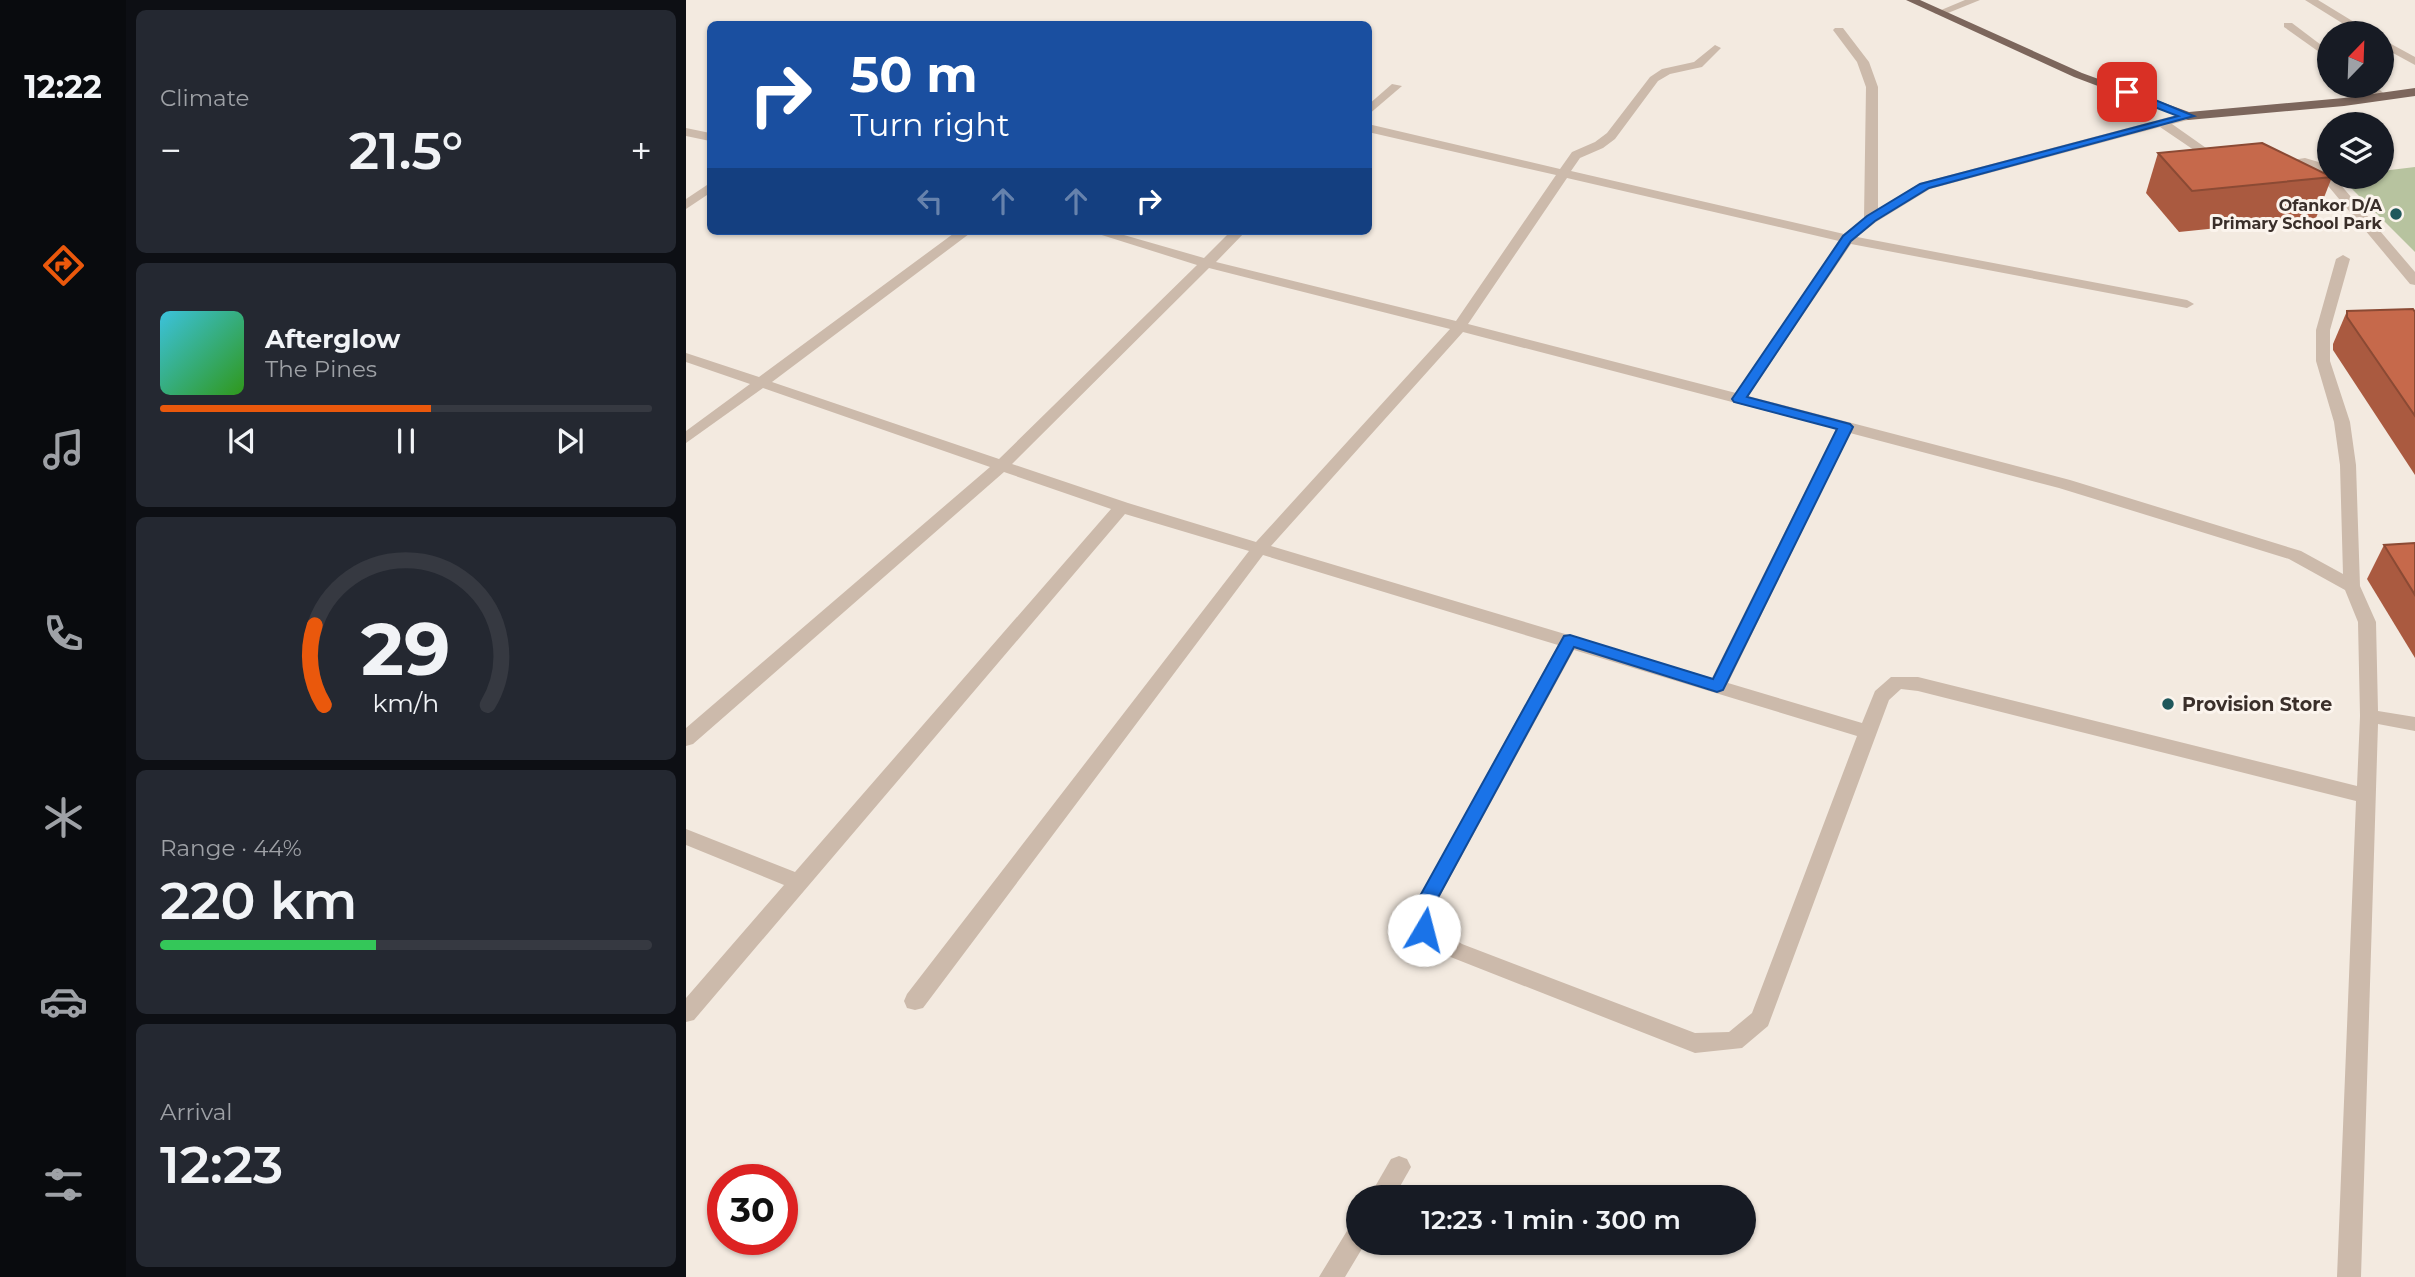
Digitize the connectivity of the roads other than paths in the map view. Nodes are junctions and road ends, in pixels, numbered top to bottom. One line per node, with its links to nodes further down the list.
1 (1911, 0): 4 (main road)
2 (1975, 0): 4 (street)
3 (2310, 0): 5 (street)
4 (1938, 13): 17 (main road)
5 (2346, 21)
6 (2288, 25): 8 (street)
7 (1839, 30): 27 (street)
8 (2317, 47)
9 (1714, 48): 24 (street)
10 (2394, 49): 11 (street)
11 (2415, 61)
12 (1396, 86): 16 (street)
13 (2415, 92): 14 (main road)
14 (2394, 95)
15 (2372, 98): 17 (main road)
16 (1372, 108)
17 (2189, 116): 18 (street)
18 (2162, 123): 23 (street); 27 (street)
19 (1372, 129): 24 (street)
20 (686, 132): 21 (street)
21 (707, 136)
22 (2269, 167): 34 (street)
23 (2229, 169)
24 (1562, 173): 31 (street); 36 (street)
25 (707, 189): 26 (street)
26 (686, 205)
27 (1871, 219): 31 (street)
28 (961, 235): 38 (street)
29 (1110, 235): 33 (street)
30 (1235, 235): 33 (street)
31 (1847, 239): 35 (street); 39 (street)
32 (2343, 258): 45 (street)
33 (1205, 262): 36 (street); 42 (street)
34 (2415, 281)
35 (2186, 304)
36 (1460, 326): 39 (street); 44 (street)
37 (686, 357): 38 (street)
38 (761, 383): 41 (street); 42 (street)
39 (1739, 399): 40 (street)
40 (1846, 427): 45 (street); 47 (street)
41 (686, 438)
42 (1001, 466): 43 (street); 51 (street)
43 (1122, 507): 44 (street); 54 (street)
44 (1260, 548): 46 (street); 55 (street)
45 (2352, 586): 48 (street)
46 (1570, 640): 47 (street); 50 (street)
47 (1717, 686): 50 (street)
48 (2369, 716): 49 (street); 52 (street)
49 (2415, 724)
50 (1868, 732): 52 (street)
51 (686, 739)
52 (2366, 796): 61 (street)
53 (686, 837): 54 (street)
54 (797, 882): 56 (street)
55 (915, 1001)
56 (686, 1013)
57 (1399, 1167): 58 (street)
58 (1388, 1185)
59 (1346, 1253): 60 (street)
60 (1331, 1277)
61 (2349, 1277)

